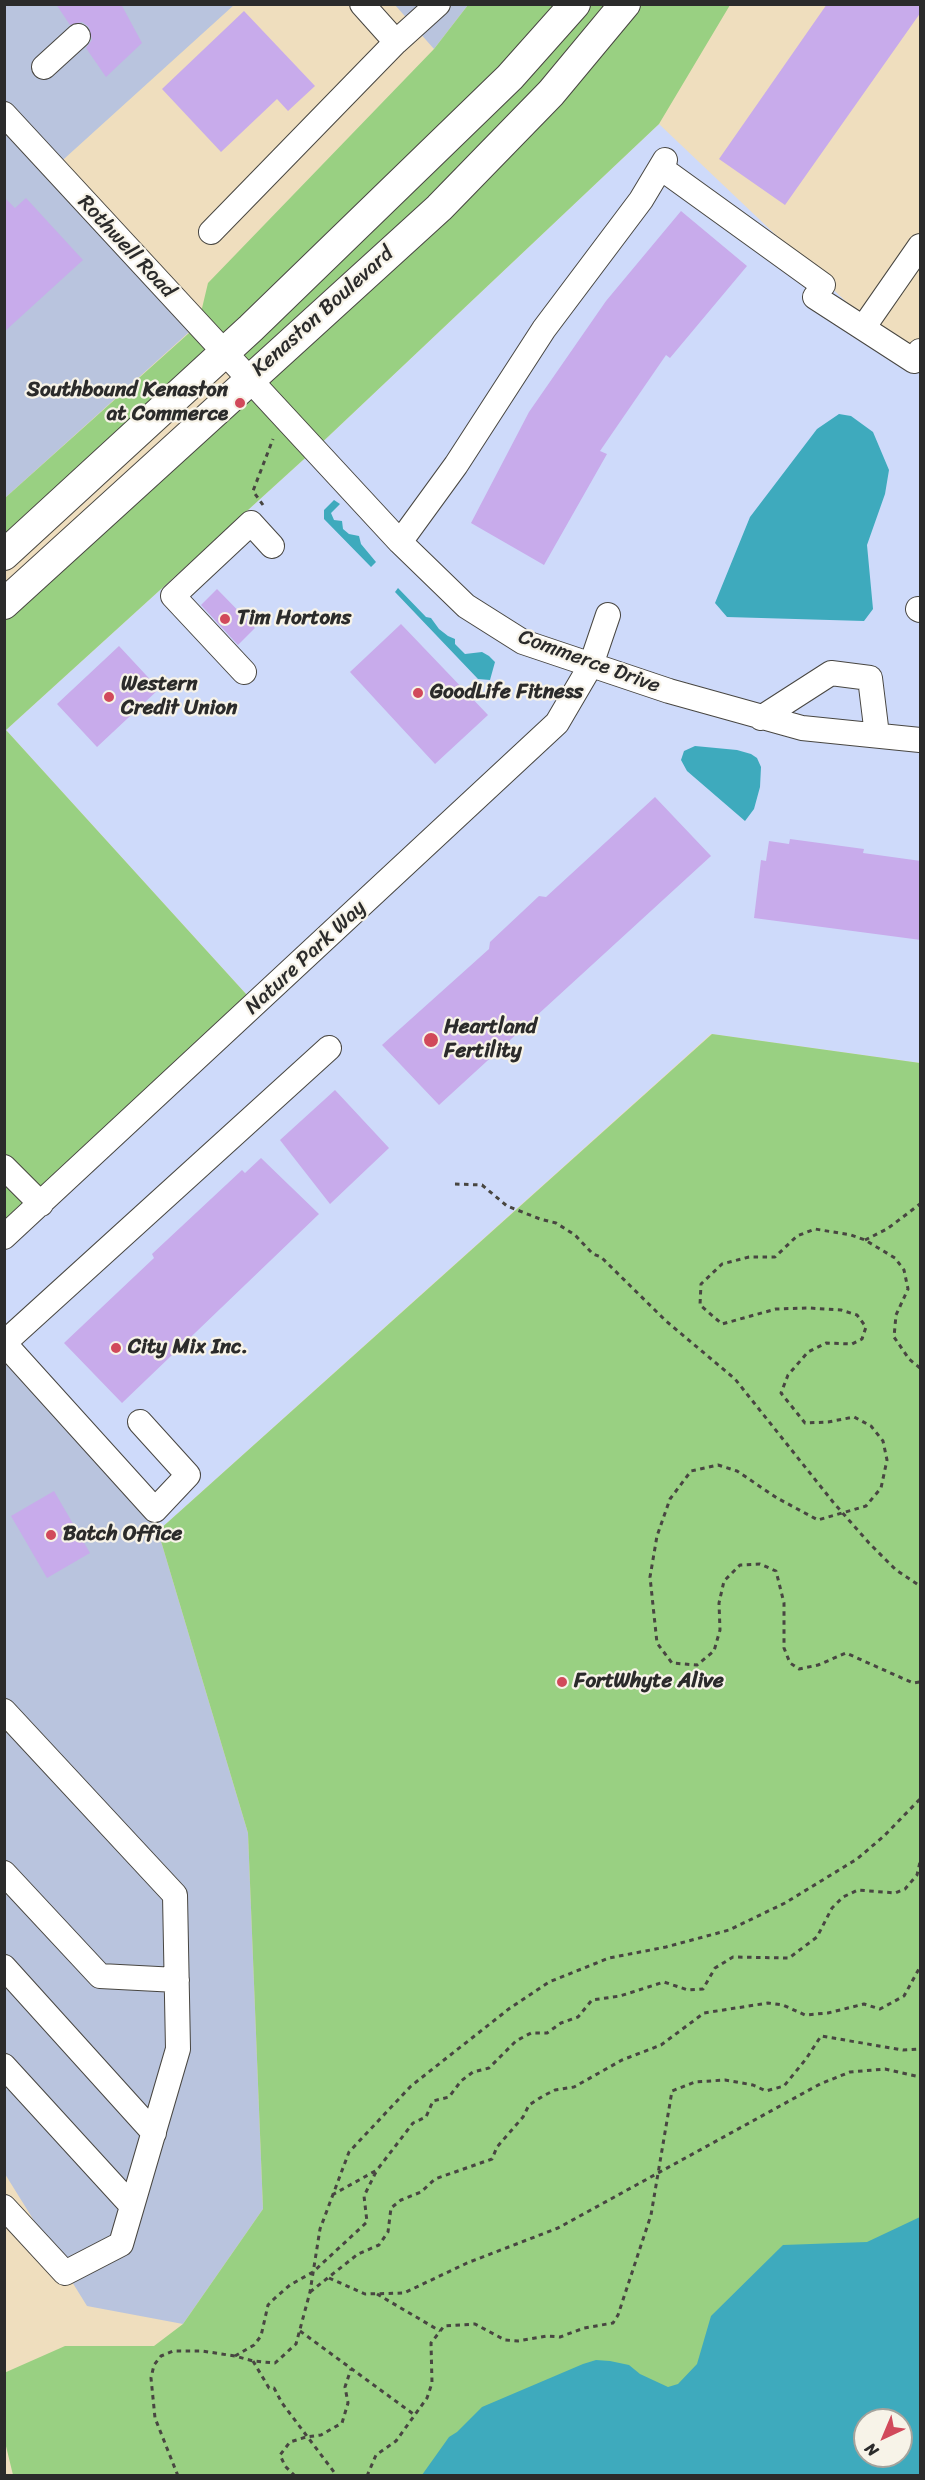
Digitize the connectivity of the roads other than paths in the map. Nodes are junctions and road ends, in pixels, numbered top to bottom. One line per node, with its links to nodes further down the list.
1 (362, 4): 6 (street)
2 (575, 4): 13 (main road, Kenaston Boulevard)
3 (626, 4): 14 (main road, Kenaston Boulevard)
4 (433, 6): 6 (street)
5 (78, 36): 7 (street)
6 (396, 42): 9 (street)
7 (44, 67)
8 (4, 114): 13 (street, Rothwell Road)
9 (211, 232)
10 (921, 246): 11 (street)
11 (863, 328): 12 (street); 15 (street)
12 (921, 351)
13 (225, 354): 14 (street, Rothwell Road); 17 (main road, Kenaston Boulevard)
14 (249, 379): 15 (street, Commerce Drive); 18 (main road, Kenaston Boulevard)
15 (400, 542): 20 (street, Commerce Drive)
16 (272, 546): 21 (street)
17 (4, 555)
18 (4, 604)
19 (608, 615): 20 (street, Nature Park Way)
20 (591, 665): 22 (street, Commerce Drive); 27 (street, Nature Park Way)
21 (244, 672)
22 (761, 718): 23 (street, Commerce Drive); 23 (street)
23 (877, 735): 24 (street, Commerce Drive)
24 (921, 740)
25 (328, 1048): 29 (street)
26 (4, 1167): 27 (street)
27 (41, 1204): 28 (street, Nature Park Way)
28 (4, 1238)
29 (4, 1343): 30 (street)
30 (140, 1422)
31 (4, 1711): 34 (street)
32 (4, 1873): 34 (street)
33 (4, 1968): 36 (street)
34 (177, 1980): 36 (street)
35 (4, 2066): 37 (street)
36 (153, 2133): 37 (street)
37 (132, 2206): 38 (street)
38 (4, 2207)

